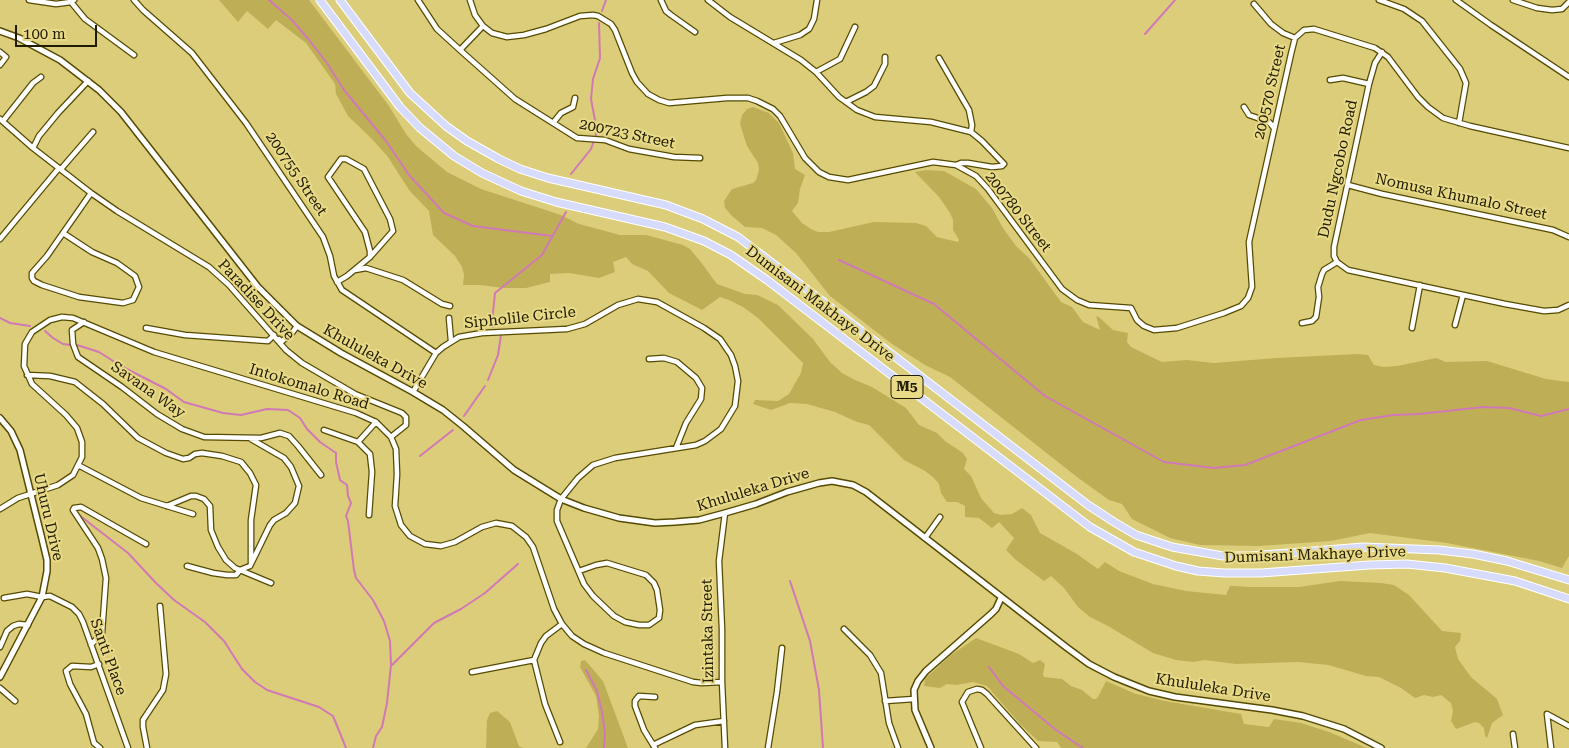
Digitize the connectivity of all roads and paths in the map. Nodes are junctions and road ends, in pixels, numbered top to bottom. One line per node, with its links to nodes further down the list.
1 (29, 0): 13 (street)
2 (134, 0): 57 (street, 200755 Street)
3 (320, 0): 104 (main road, Dumisani Makhaye Drive / M5)
4 (340, 0): 99 (main road, Dumisani Makhaye Drive / M5)
5 (418, 0): 22 (street, 200723 Street)
6 (470, 0): 16 (street)
7 (661, 0): 19 (street)
8 (708, 0): 21 (street)
9 (817, 0): 21 (street)
10 (1379, 0): 40 (street)
11 (1456, 0): 30 (street)
12 (1513, 0): 14 (street)
13 (72, 1): 25 (street)
14 (1569, 2)
15 (1254, 4): 20 (street)
16 (484, 26): 22 (street); 47 (street, 200780 Street)
17 (855, 27): 29 (street)
18 (0, 31): 33 (street, Khululeka Drive)
19 (695, 32)
20 (1295, 38): 24 (street, 200570 Street); 41 (street, 200570 Street)
21 (774, 43): 29 (street)
22 (460, 50): 39 (street, 200723 Street)
23 (0, 52): 28 (street)
24 (1382, 52): 34 (street, Dudu Ngcobo Road); 40 (street, 200570 Street)
25 (134, 55)
26 (885, 57): 36 (street)
27 (939, 58): 43 (street)
28 (0, 66)
29 (816, 72): 36 (street)
30 (1569, 76)
31 (41, 77): 38 (street)
32 (1330, 80): 34 (street, Dudu Ngcobo Road)
33 (88, 81): 44 (street); 67 (street, Khululeka Drive)
34 (1368, 84): 49 (street, Dudu Ngcobo Road)
35 (575, 98): 39 (street, 200723 Street)
36 (846, 102): 43 (street)
37 (1244, 107): 41 (street)
38 (1, 120): 44 (street, Paradise Drive)
39 (553, 123): 46 (street, 200723 Street)
40 (1459, 123): 45 (street, 200570 Street)
41 (1274, 128): 62 (street, 200570 Street)
42 (93, 132): 48 (street)
43 (971, 132): 47 (street)
44 (33, 148): 48 (street, Paradise Drive)
45 (1569, 148)
46 (700, 158)
47 (956, 165): 62 (street, 200780 Street)
48 (60, 169): 50 (street, Paradise Drive); 53 (street)
49 (1348, 185): 52 (street, Nomusa Khumalo Street); 55 (street, Dudu Ngcobo Road)
50 (91, 192): 51 (street); 70 (street, Paradise Drive)
51 (63, 233): 51 (street)
52 (1569, 237)
53 (0, 239)
54 (370, 257): 54 (street); 56 (street)
55 (1337, 262): 58 (street); 65 (street)
56 (355, 270): 57 (street); 61 (street)
57 (337, 282): 72 (street, 200755 Street)
58 (1420, 285): 59 (street); 69 (street)
59 (1463, 295): 60 (street); 66 (street)
60 (1569, 305)
61 (450, 306)
62 (1131, 308)
63 (449, 318): 71 (street)
64 (84, 322): 74 (street, Intokomalo Road); 77 (street, Intokomalo Road); 80 (street, Savana Way)
65 (1302, 323)
66 (1455, 325)
67 (297, 326): 70 (street); 75 (street, Khululeka Drive)
68 (146, 328): 70 (street)
69 (1412, 328)
70 (274, 335): 79 (street, Paradise Drive)
71 (451, 341): 72 (street, Sipholile Circle); 82 (street, Sipholile Circle)
72 (436, 353): 75 (street, Sipholile Circle)
73 (648, 359): 82 (street)
74 (27, 374): 83 (street); 95 (street)
75 (413, 392): 86 (street, Khululeka Drive)
76 (0, 418): 85 (street, Uhuru Drive)
77 (376, 422): 79 (street, Intokomalo Road); 81 (street)
78 (324, 430): 81 (street)
79 (391, 437): 106 (street)
80 (250, 438): 84 (street, Savana Way); 95 (street)
81 (358, 442): 91 (street)
82 (676, 448): 86 (street, Sipholile Circle)
83 (78, 465): 85 (street); 87 (street)
84 (321, 476)
85 (31, 494): 88 (street); 101 (street, Uhuru Drive)
86 (561, 499): 89 (street, Khululeka Drive); 98 (street)
87 (167, 506): 90 (street); 97 (street)
88 (0, 509)
89 (725, 513): 93 (street, Khululeka Drive); 116 (street, Izintaka Street)
90 (193, 514)
91 (370, 515)
92 (940, 517): 93 (street)
93 (925, 538): 103 (street, Khululeka Drive)
94 (146, 544): 109 (street)
95 (251, 563): 97 (street)
96 (187, 566): 97 (street)
97 (240, 570): 100 (street)
98 (579, 571): 98 (street)
99 (1569, 580)
100 (271, 583)
101 (42, 597): 102 (street, Santi Place); 107 (street, Uhuru Drive); 109 (street, Santi Place)
102 (4, 598)
103 (1001, 598): 119 (street); 136 (street, Khululeka Drive)
104 (1569, 599)
105 (160, 606): 129 (street)
106 (562, 624): 112 (street); 116 (street)
107 (28, 625): 110 (street); 115 (street, Uhuru Drive)
108 (844, 630): 121 (street)
109 (92, 645): 113 (street, Santi Place)
110 (0, 647)
111 (782, 648): 131 (street)
112 (534, 660): 114 (street); 125 (street)
113 (98, 664): 127 (street); 128 (street, Santi Place)
114 (472, 672)
115 (0, 677)
116 (722, 682): 122 (street, Izintaka Street)
117 (0, 688): 120 (street)
118 (655, 697): 126 (street)
119 (914, 699): 121 (street); 133 (street)
120 (15, 701)
121 (885, 701): 132 (street)
122 (724, 721): 126 (street); 130 (street, Izintaka Street)
123 (1569, 726): 138 (street)
124 (1513, 734): 137 (street)
125 (560, 742)
126 (654, 746)
127 (100, 748)
128 (128, 748)
129 (147, 748)
130 (725, 748)
131 (768, 748)
132 (898, 748)
133 (931, 748)
134 (981, 748): 135 (street)
135 (1036, 748)
136 (1381, 748)
137 (1515, 748)
138 (1551, 748)

